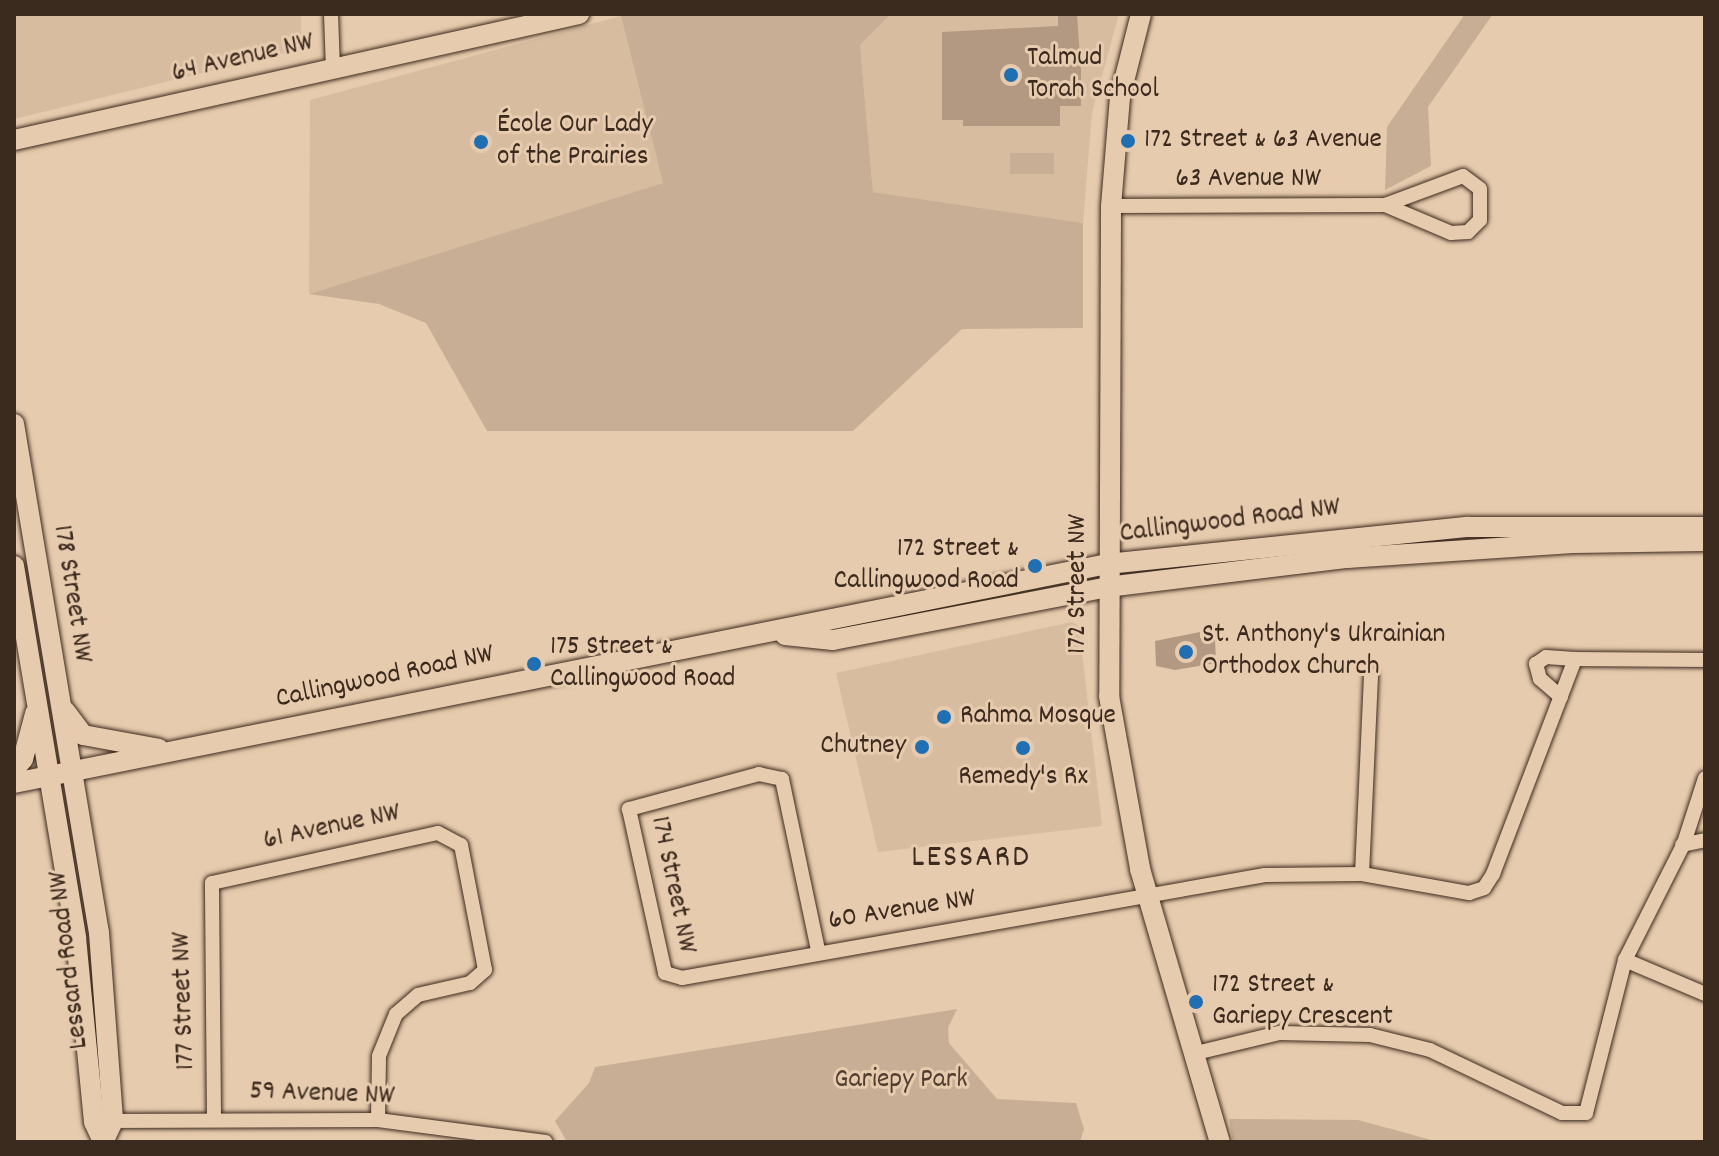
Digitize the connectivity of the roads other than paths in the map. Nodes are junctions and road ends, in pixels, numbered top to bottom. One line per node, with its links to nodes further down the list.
1 (331, 14): 4 (street)
2 (579, 14): 4 (main road, 64 Avenue NW)
3 (1141, 14): 7 (main road, 172 Street NW)
4 (333, 68): 5 (main road, 64 Avenue NW)
5 (14, 140)
6 (1385, 205): 6 (street, 63 Avenue NW); 7 (street, 63 Avenue NW)
7 (1111, 206): 13 (main road, 172 Street NW)
8 (14, 424): 21 (main road, 178 Street NW)
9 (1705, 520): 10 (main road)
10 (1666, 524): 11 (main road, Callingwood Road NW); 13 (main road, Callingwood Road NW)
11 (1705, 527)
12 (1705, 541): 15 (main road, Callingwood Road NW)
13 (1107, 564): 15 (main road, 172 Street NW); 16 (main road, Callingwood Road NW)
14 (14, 566): 20 (main road, 178 Street NW)
15 (1107, 587): 16 (main road, Callingwood Road NW); 34 (main road, 172 Street NW)
16 (769, 634): 23 (main road, Callingwood Road NW)
17 (1575, 659): 18 (street); 22 (street, 60 Avenue NW); 22 (street)
18 (1705, 660)
19 (1371, 675): 32 (street)
20 (38, 690): 24 (main road); 26 (main road, 178 Street NW)
21 (58, 696): 23 (main road); 25 (main road, 178 Street NW)
22 (1561, 697): 32 (street, 60 Avenue NW)
23 (172, 751): 25 (main road, Callingwood Road NW)
24 (14, 770)
25 (72, 772): 26 (main road, Callingwood Road NW); 42 (main road, Lessard Road NW)
26 (50, 776): 28 (main road, Callingwood Road NW); 42 (main road, Lessard Road NW)
27 (1705, 778): 29 (street)
28 (14, 783)
29 (1703, 798): 31 (street)
30 (1705, 840): 31 (street)
31 (1682, 845): 36 (street)
32 (1362, 874): 34 (street, 60 Avenue NW)
33 (212, 883): 40 (street, 177 Street NW); 41 (street, 61 Avenue NW)
34 (1147, 899): 35 (street, 60 Avenue NW); 39 (main road, 172 Street NW)
35 (818, 950): 37 (street, 60 Avenue NW); 37 (street, 174 Street NW)
36 (1625, 960): 38 (street); 39 (street)
37 (665, 973)
38 (1705, 994)
39 (1196, 1053): 45 (main road, 172 Street NW)
40 (214, 1118): 41 (street, 59 Avenue NW); 42 (street, 59 Avenue NW)
41 (378, 1120): 44 (street, 59 Avenue NW)
42 (103, 1121): 43 (main road, Lessard Road NW)
43 (103, 1141)
44 (546, 1142)
45 (1220, 1142)

